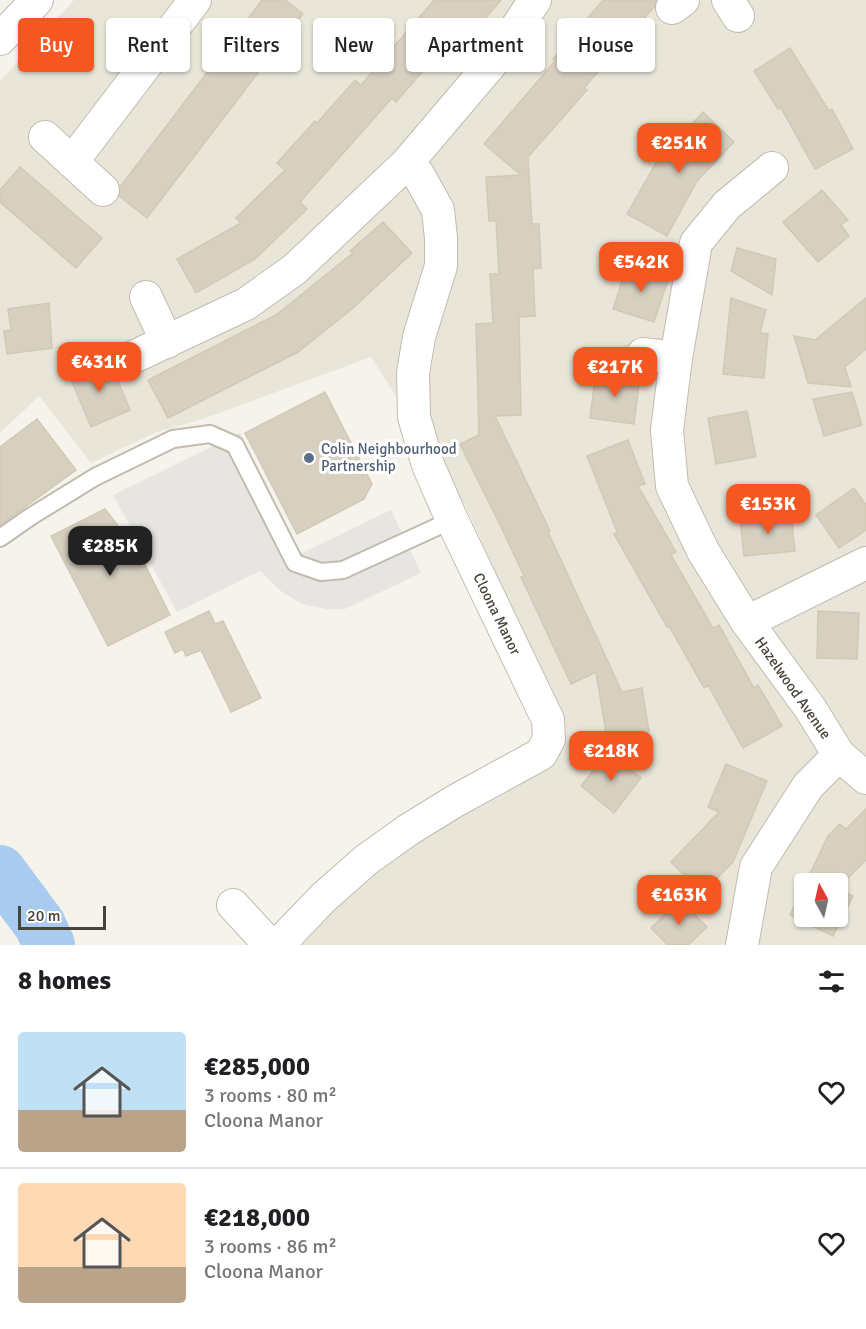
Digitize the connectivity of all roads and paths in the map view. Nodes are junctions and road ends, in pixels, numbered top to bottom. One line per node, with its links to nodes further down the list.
1 (37, 0): 4 (street)
2 (195, 0): 6 (street)
3 (535, 0): 7 (street)
4 (0, 39)
5 (45, 137): 6 (street)
6 (72, 162): 9 (street)
7 (407, 164): 11 (street); 15 (street, Cloona Manor)
8 (772, 168): 13 (street, Hazelwood Avenue)
9 (103, 190)
10 (146, 297): 11 (street)
11 (167, 342): 14 (street)
12 (643, 354): 13 (street)
13 (676, 358): 18 (street, Hazelwood Avenue)
14 (125, 361)
15 (452, 520): 16 (lane); 23 (street, Cloona Manor)
16 (0, 538)
17 (866, 563): 18 (street, Hazelwood Avenue)
18 (747, 622): 19 (street, Hazelwood Avenue)
19 (839, 755): 20 (street, Hazelwood Avenue); 24 (street, Hazelwood Avenue)
20 (866, 778)
21 (233, 905): 22 (street)
22 (270, 945)
23 (278, 945)
24 (742, 945)

